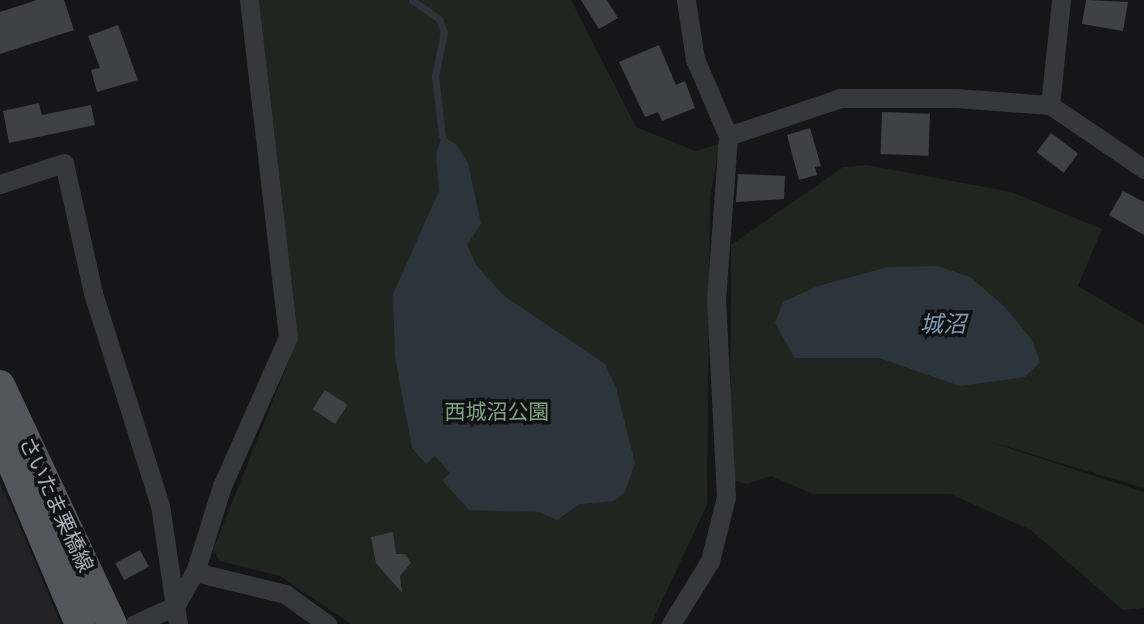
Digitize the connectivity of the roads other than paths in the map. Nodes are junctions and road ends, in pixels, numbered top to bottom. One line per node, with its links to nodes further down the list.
1 (249, 0): 10 (street)
2 (686, 0): 5 (street)
3 (1061, 0): 4 (street)
4 (1050, 105): 5 (street); 6 (street)
5 (729, 136): 16 (street)
6 (1144, 169)
7 (0, 184): 11 (street)
8 (0, 385): 13 (main road, さいたま栗橋線)
9 (0, 435): 12 (main road, さいたま栗橋線)
10 (195, 572): 11 (street); 15 (street)
11 (176, 615): 14 (street)
12 (80, 624)
13 (112, 624)
14 (135, 624)
15 (327, 624)
16 (671, 624)

